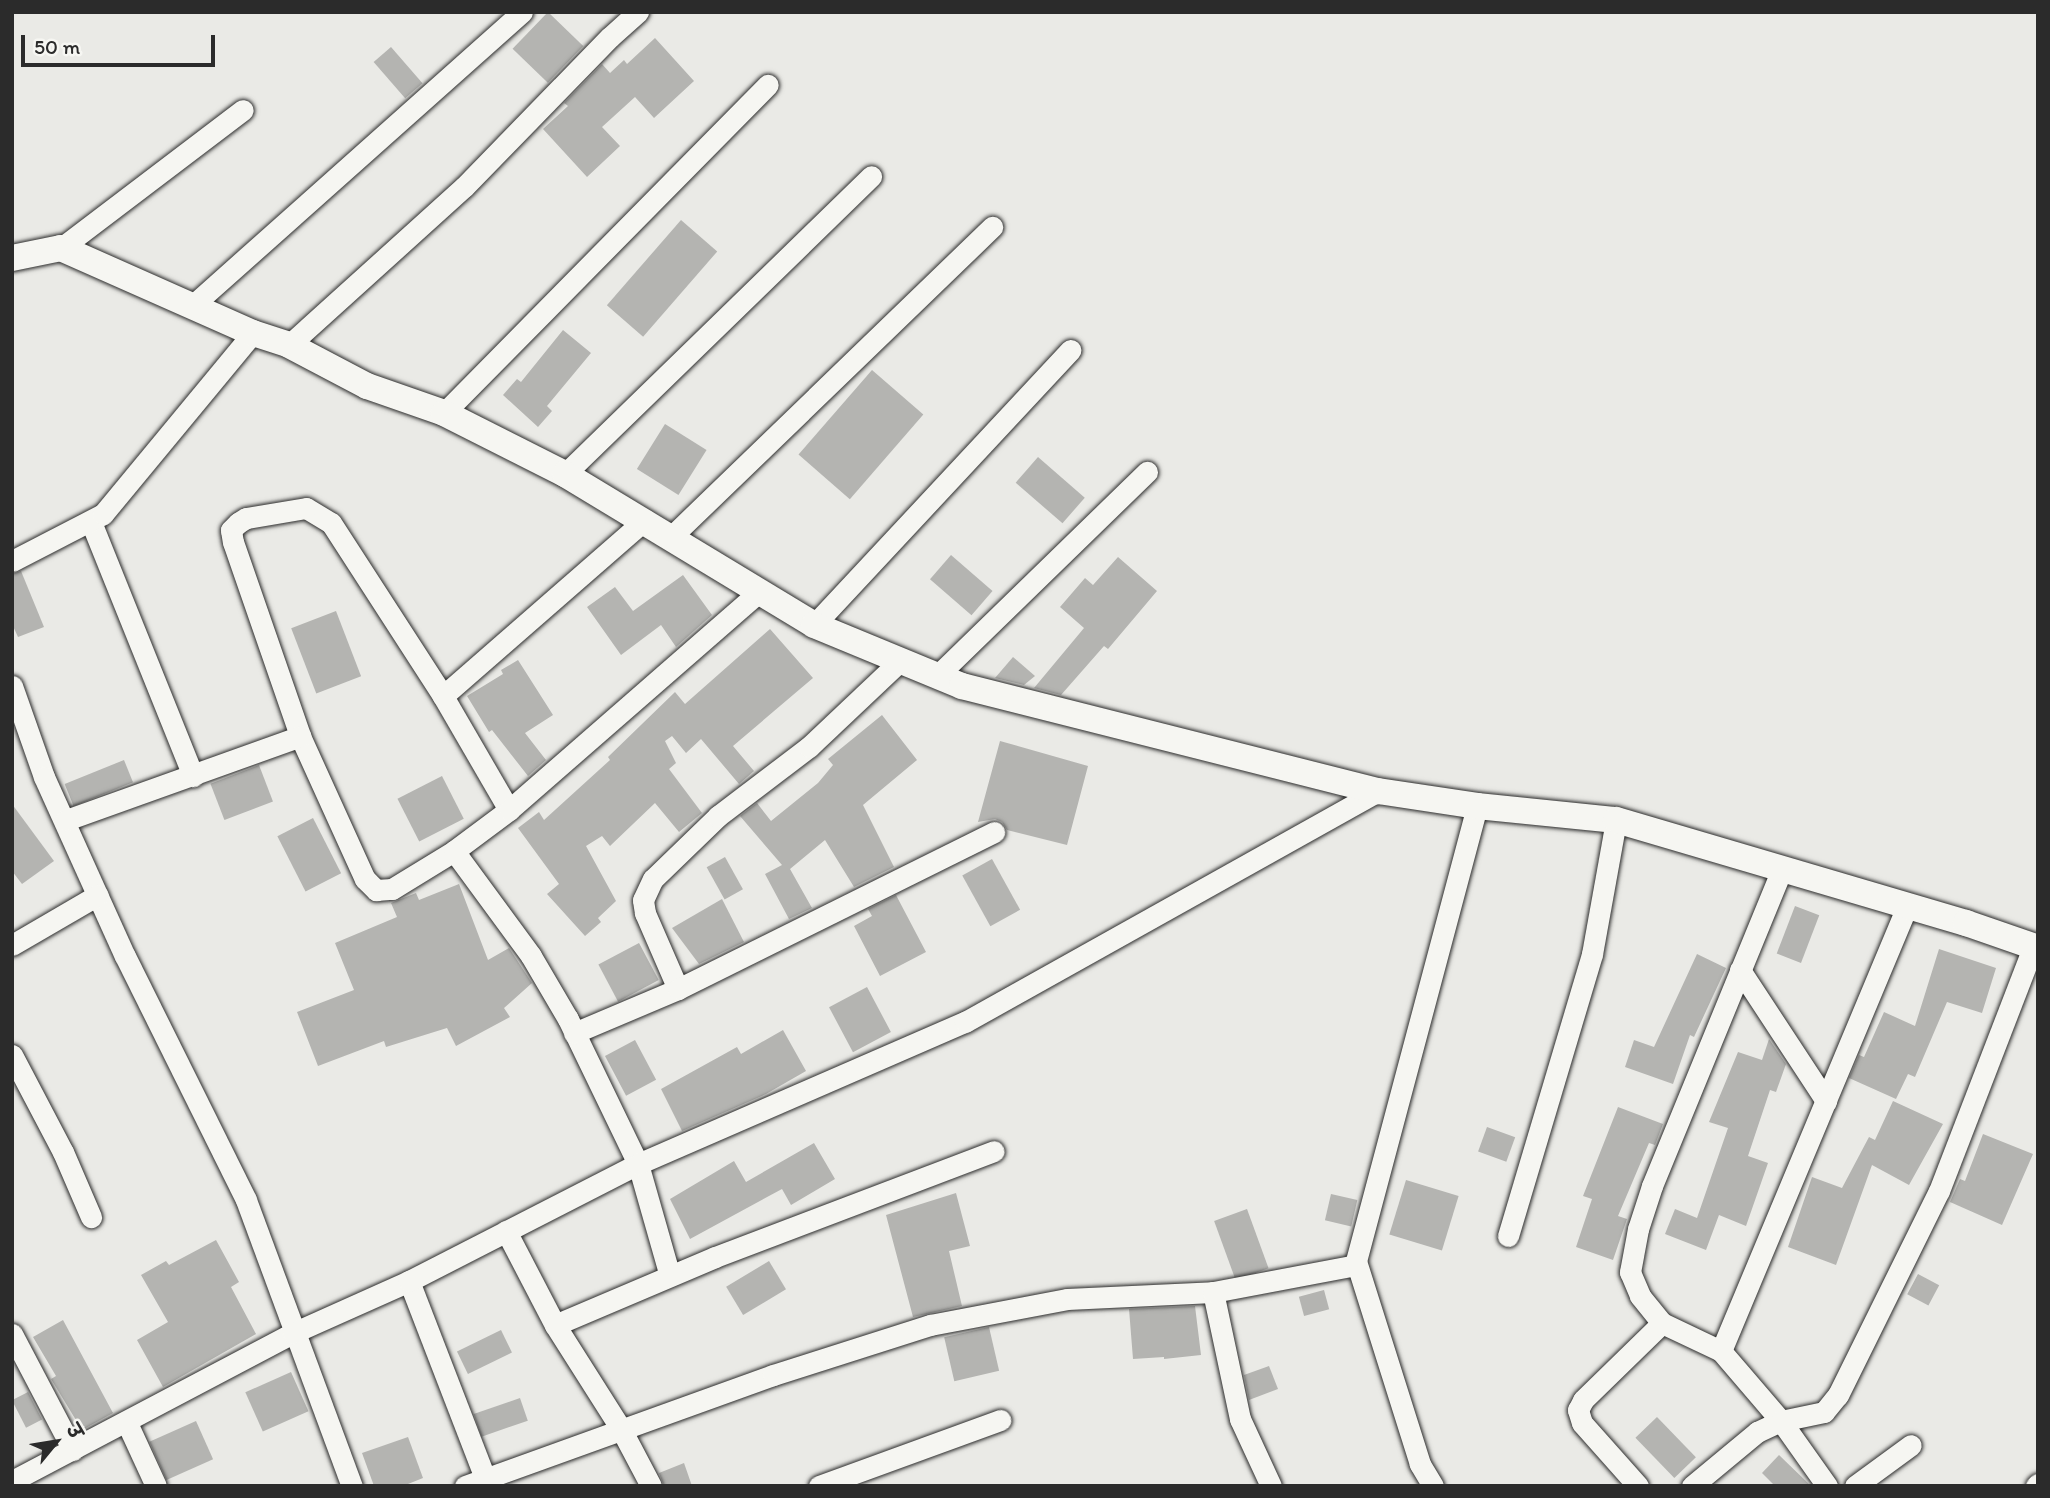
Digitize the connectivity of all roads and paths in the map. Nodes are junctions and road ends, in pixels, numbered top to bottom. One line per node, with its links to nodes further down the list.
1 (522, 12): 9 (street)
2 (638, 12): 11 (street)
3 (768, 85): 13 (street)
4 (243, 110): 7 (street)
5 (871, 176): 15 (street)
6 (992, 227): 18 (street)
7 (61, 248): 8 (street); 9 (street)
8 (12, 258)
9 (192, 306): 10 (street)
10 (253, 333): 11 (street); 17 (street)
11 (289, 345): 13 (street)
12 (1070, 349): 21 (street)
13 (444, 413): 15 (street)
14 (1147, 472): 23 (street)
15 (565, 474): 16 (street)
16 (645, 520): 18 (street); 25 (street)
17 (91, 522): 19 (street); 28 (street)
18 (670, 538): 20 (street)
19 (12, 561)
20 (758, 593): 21 (street); 31 (street)
21 (814, 625): 22 (street)
22 (900, 661): 23 (street); 42 (street)
23 (937, 676): 29 (street)
24 (12, 686): 26 (street)
25 (443, 695): 27 (street); 31 (street)
26 (19, 731): 32 (street)
27 (300, 736): 28 (street); 35 (street)
28 (193, 776): 32 (street)
29 (1378, 791): 30 (street); 47 (street)
30 (1477, 806): 33 (street); 51 (street)
31 (509, 810): 35 (street)
32 (65, 820): 37 (street)
33 (1616, 820): 36 (street); 50 (street)
34 (994, 832): 42 (street)
35 (454, 851): 43 (street)
36 (1782, 869): 38 (street); 41 (street)
37 (98, 895): 39 (street); 57 (street)
38 (1907, 906): 40 (street); 45 (street)
39 (12, 945)
40 (2035, 948): 61 (street)
41 (1740, 970): 45 (street); 55 (street)
42 (678, 989): 43 (street)
43 (574, 1033): 47 (street)
44 (12, 1055): 48 (street)
45 (1826, 1101): 59 (street)
46 (994, 1151): 52 (street)
47 (638, 1164): 49 (street); 52 (street)
48 (91, 1217)
49 (506, 1231): 53 (street); 56 (street)
50 (1508, 1236)
51 (1356, 1265): 54 (street); 73 (street)
52 (670, 1276): 56 (street)
53 (409, 1281): 57 (street); 67 (street)
54 (1213, 1292): 63 (street); 72 (street)
55 (1662, 1323): 59 (street); 74 (street)
56 (555, 1325): 63 (street)
57 (293, 1333): 62 (street); 69 (street)
58 (12, 1334): 65 (street)
59 (1721, 1352): 61 (street)
60 (1000, 1420): 71 (street)
61 (1781, 1422): 75 (street); 76 (street)
62 (127, 1423): 65 (street); 68 (street)
63 (621, 1429): 67 (street); 70 (street)
64 (1911, 1445): 77 (street)
65 (73, 1450): 66 (street)
66 (12, 1481)
67 (475, 1482)
68 (156, 1486)
69 (352, 1486)
70 (650, 1486)
71 (819, 1486)
72 (1271, 1486)
73 (1433, 1486)
74 (1639, 1486)
75 (1692, 1486)
76 (1827, 1486)
77 (1855, 1486)

